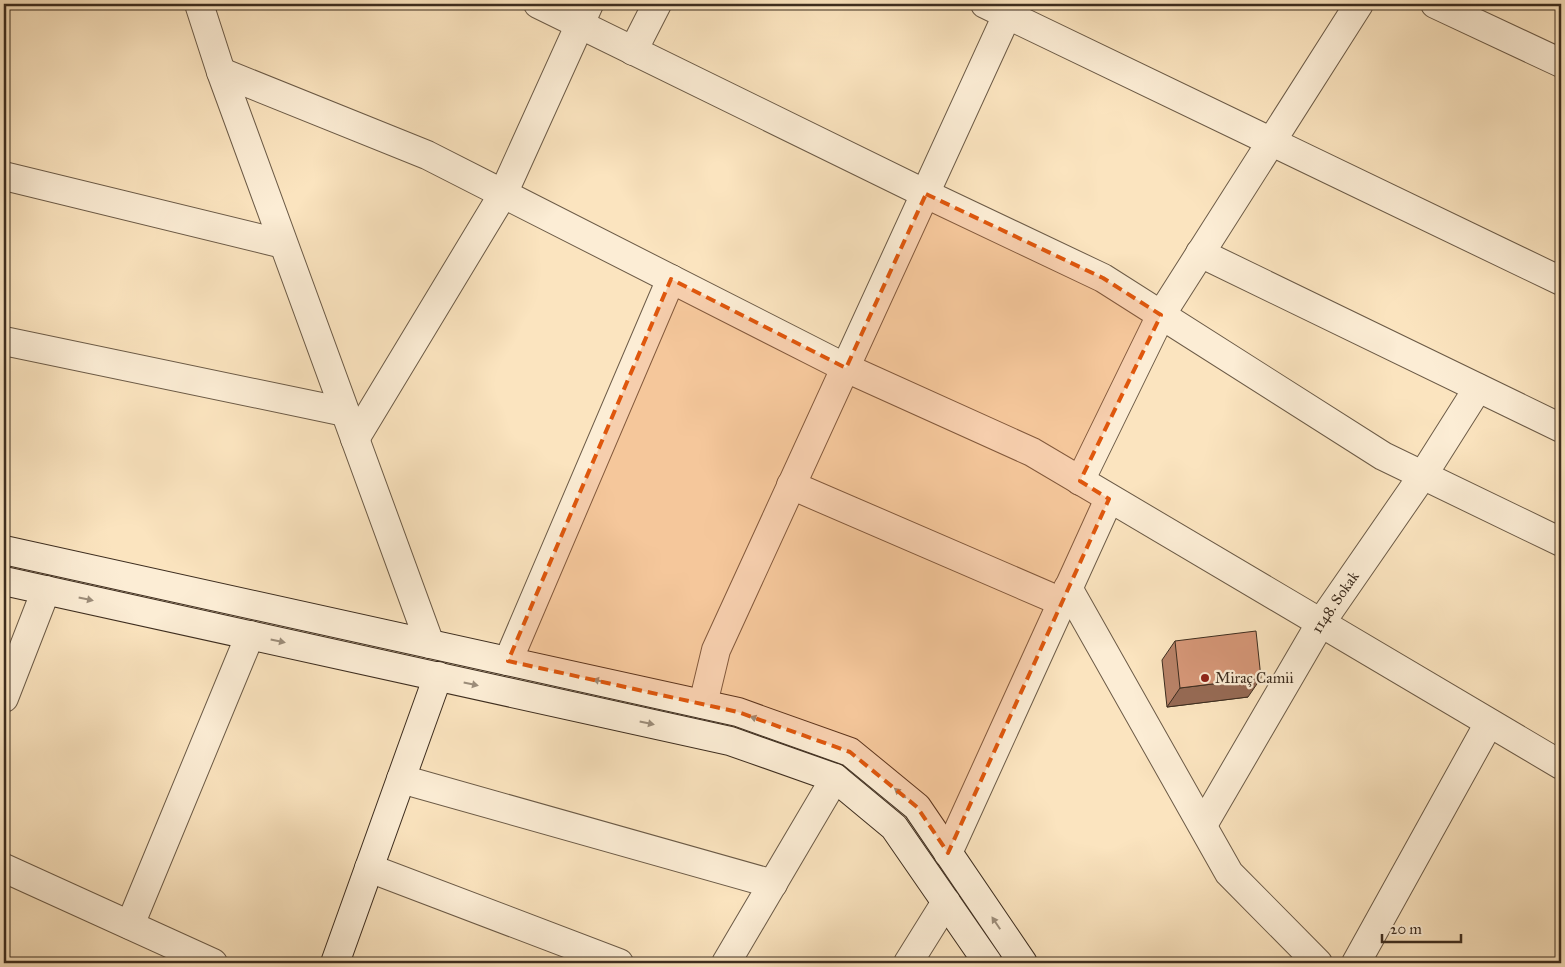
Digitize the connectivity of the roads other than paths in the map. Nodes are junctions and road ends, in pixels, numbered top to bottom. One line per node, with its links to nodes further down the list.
1 (199, 4): 10 (street)
2 (538, 4): 7 (street)
3 (657, 4): 8 (street)
4 (1359, 4): 11 (street)
5 (1435, 4): 9 (street)
6 (1001, 7): 11 (street); 14 (street)
7 (584, 14): 8 (street); 13 (street)
8 (633, 51): 14 (street)
9 (1561, 63)
10 (221, 72): 13 (street); 15 (street)
11 (1271, 142): 16 (street); 18 (street)
12 (4, 176): 15 (street)
13 (503, 194): 17 (street); 25 (street)
14 (926, 194): 19 (street); 21 (street)
15 (283, 244): 23 (street)
16 (1200, 253): 19 (street); 22 (street)
17 (671, 279): 21 (street); 38 (street)
18 (1561, 281)
19 (1161, 315): 26 (street); 27 (street)
20 (4, 342): 23 (street)
21 (846, 368): 27 (street); 28 (street)
22 (1478, 388): 24 (street); 26 (street, 1148. Sokak)
23 (345, 412): 25 (street)
24 (1561, 428)
25 (355, 439): 37 (street)
26 (1423, 475): 30 (street); 35 (street, 1148. Sokak)
27 (1080, 481): 29 (street)
28 (792, 485): 34 (street); 41 (street)
29 (1109, 499): 34 (street); 35 (street)
30 (1561, 542)
31 (4, 550): 37 (street)
32 (4, 581): 33 (street)
33 (46, 590): 36 (street, one-way to 36); 40 (street)
34 (1065, 595): 46 (street); 47 (street)
35 (1320, 624): 42 (street); 46 (street, 1148. Sokak)
36 (250, 635): 39 (street, one-way to 39); 52 (street)
37 (430, 644): 38 (street)
38 (508, 661): 41 (street, one-way to 38)
39 (438, 676): 44 (street, one-way to 44); 45 (street)
40 (4, 698)
41 (703, 704): 47 (street, one-way to 41)
42 (1489, 723): 43 (street); 61 (street)
43 (1561, 765)
44 (835, 778): 50 (street); 51 (street)
45 (401, 779): 49 (street); 50 (street)
46 (1203, 825): 60 (street)
47 (948, 854): 59 (street, one-way to 47)
48 (4, 868): 52 (street)
49 (369, 868): 54 (street); 55 (street)
50 (773, 884): 56 (street)
51 (946, 902): 57 (street); 58 (street)
52 (130, 925): 53 (street)
53 (213, 963)
54 (335, 963)
55 (619, 963)
56 (726, 963)
57 (908, 963)
58 (988, 963)
59 (1024, 963)
60 (1318, 963)
61 (1356, 963)

